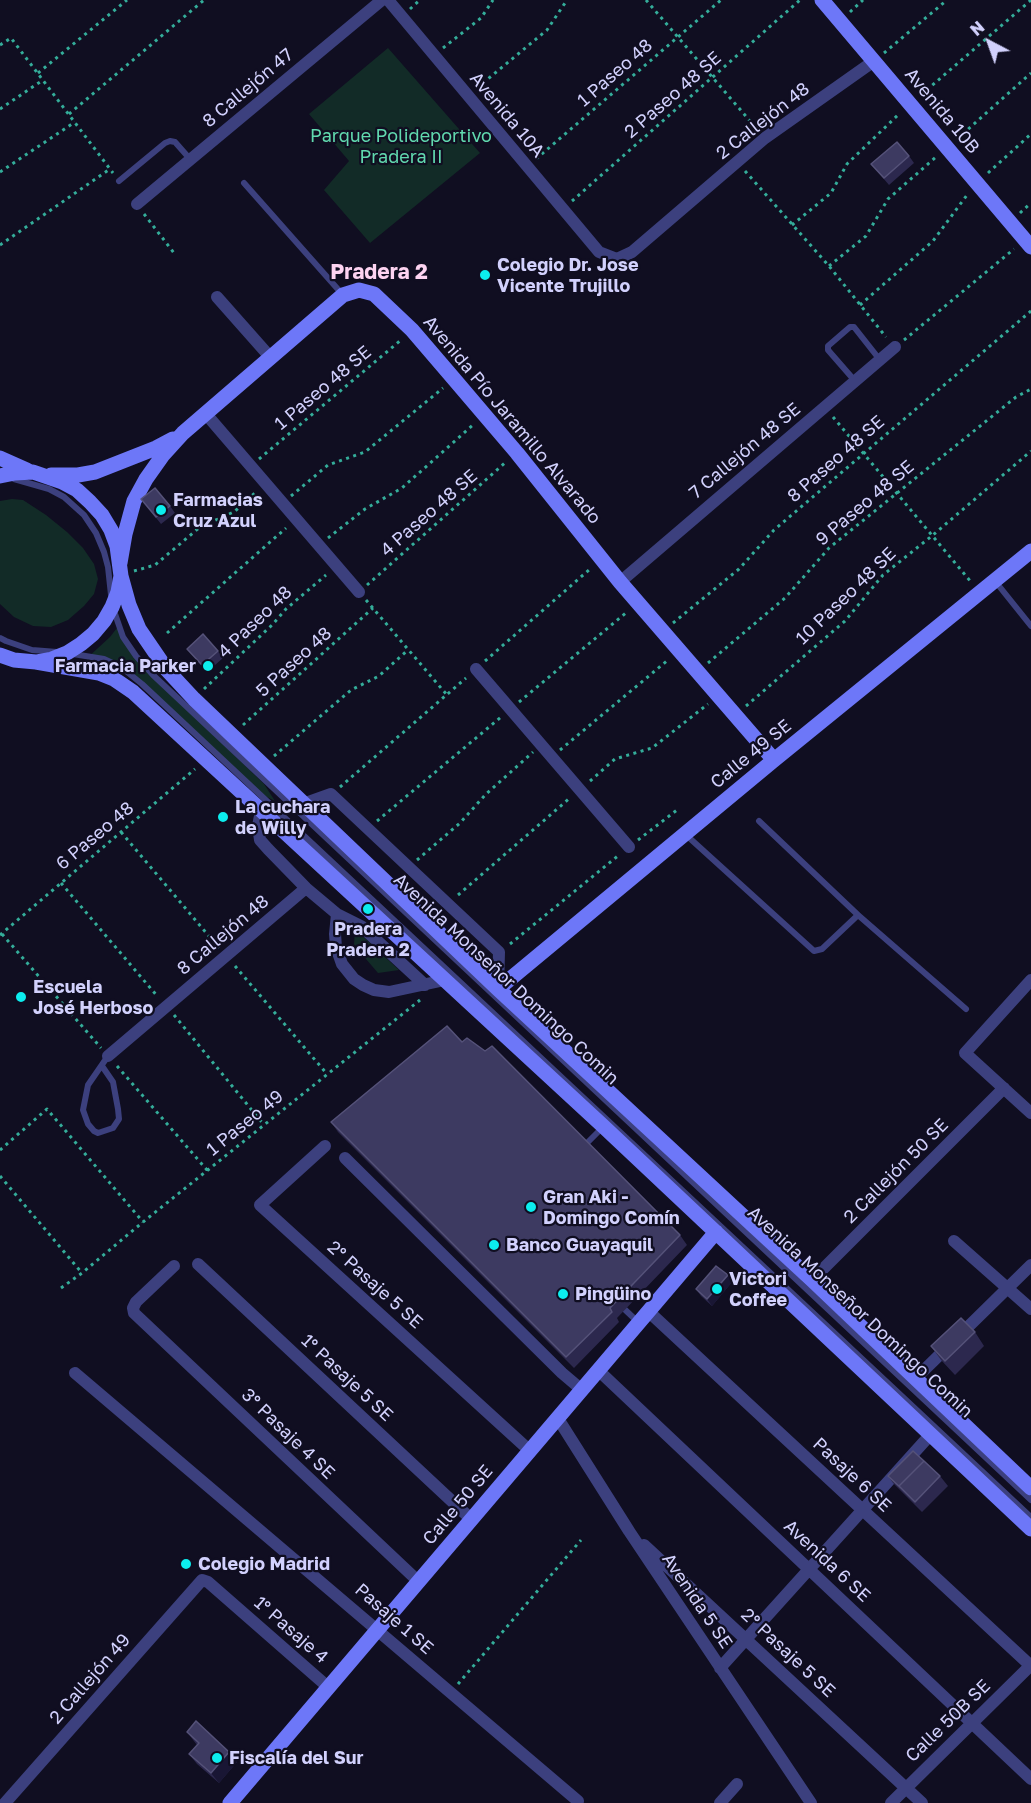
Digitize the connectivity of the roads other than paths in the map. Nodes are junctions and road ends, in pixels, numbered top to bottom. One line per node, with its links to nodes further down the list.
1 (382, 0): 5 (street, 8 Callejón 47)
2 (388, 0): 10 (street, Avenida 10A)
3 (822, 0): 4 (main road, Avenida 10B)
4 (874, 61): 9 (main road, Avenida 10B); 10 (street, 2 Callejón 48)
5 (190, 160): 6 (lane); 8 (street, 8 Callejón 47)
6 (119, 181)
7 (244, 183): 11 (lane)
8 (136, 204)
9 (1028, 244)
10 (599, 252)
11 (343, 296): 14 (main road); 25 (main road, Avenida Pío Jaramillo Alvarado)
12 (217, 297): 14 (street)
13 (895, 347): 15 (street, 7 Callejón 48 SE)
14 (271, 358): 17 (main road)
15 (880, 360): 16 (street, 7 Callejón 48 SE); 16 (lane)
16 (855, 381): 25 (street, 7 Callejón 48 SE)
17 (206, 414): 18 (main road); 26 (street)
18 (183, 433): 20 (main road); 23 (main road)
19 (0, 458): 20 (main road)
20 (40, 474): 21 (main road); 23 (main road, Avenida Monseñor Domingo Comin)
21 (0, 476): 27 (lane, Avenida Monseñor Domingo Comin)
22 (1031, 551): 24 (main road, Calle 49 SE)
23 (121, 570): 27 (main road); 35 (main road, Avenida Monseñor Domingo Comin)
24 (994, 581): 28 (lane); 34 (main road, Calle 49 SE)
25 (620, 582): 34 (main road, Avenida Pío Jaramillo Alvarado)
26 (359, 592)
27 (112, 607): 30 (main road); 73 (lane, Avenida Monseñor Domingo Comin)
28 (1031, 626)
29 (0, 638): 30 (lane, Avenida Monseñor Domingo Comin)
30 (67, 653): 32 (main road); 75 (lane, Avenida Monseñor Domingo Comin)
31 (5, 658): 32 (main road)
32 (36, 662): 36 (main road)
33 (476, 669): 39 (street)
34 (774, 760): 38 (main road, Calle 49 SE)
35 (303, 804): 46 (main road, Avenida Monseñor Domingo Comin); 46 (street, Avenida Monseñor Domingo Comin)
36 (261, 811): 40 (street); 43 (main road)
37 (759, 821): 42 (lane)
38 (685, 834): 42 (lane); 46 (main road, Calle 49 SE)
39 (629, 847)
40 (306, 888): 41 (street); 48 (street, 8 Callejón 48)
41 (337, 914): 45 (street); 45 (street)
42 (858, 915): 47 (lane)
43 (445, 980): 45 (street); 51 (main road)
44 (1031, 980): 49 (street)
45 (425, 985)
46 (498, 989): 60 (main road, Avenida Monseñor Domingo Comin)
47 (966, 1009)
48 (105, 1061): 48 (lane)
49 (1004, 1088): 50 (street); 60 (street, 2 Callejón 50 SE)
50 (1031, 1113)
51 (603, 1126): 53 (lane); 55 (main road)
52 (325, 1146): 71 (street, 2° Pasaje 5 SE)
53 (579, 1151)
54 (345, 1158): 68 (street)
55 (716, 1232): 64 (main road, Calle 50 SE); 70 (main road)
56 (954, 1241): 61 (street)
57 (198, 1264): 76 (street, 1° Pasaje 5 SE)
58 (1031, 1265): 61 (street)
59 (174, 1266): 81 (street, 3° Pasaje 4 SE)
60 (812, 1280): 67 (main road, Avenida Monseñor Domingo Comin)
61 (1008, 1287): 63 (street); 67 (street)
62 (618, 1304): 64 (lane)
63 (1031, 1309)
64 (643, 1317): 65 (main road, Calle 50 SE); 74 (street, Pasaje 6 SE)
65 (598, 1370): 68 (main road, Calle 50 SE); 79 (street, Avenida 6 SE)
66 (75, 1373): 82 (street, Pasaje 1 SE)
67 (916, 1378): 72 (main road, Avenida Monseñor Domingo Comin)
68 (582, 1390): 69 (main road, Calle 50 SE)
69 (557, 1417): 71 (main road, Calle 50 SE); 78 (street, Avenida 5 SE)
70 (931, 1434): 74 (street); 77 (main road)
71 (530, 1450): 76 (main road, Calle 50 SE)
72 (1031, 1488)
73 (1031, 1500)
74 (862, 1510): 79 (street); 84 (street, Pasaje 6 SE)
75 (1031, 1517)
76 (471, 1519): 81 (main road, Calle 50 SE)
77 (1031, 1529)
78 (629, 1531): 83 (street, 2° Pasaje 5 SE); 85 (street, Avenida 5 SE)
79 (809, 1569): 83 (street); 87 (street, Avenida 6 SE)
80 (202, 1580): 86 (street, 1° Pasaje 4); 92 (street, 2 Callejón 49)
81 (418, 1581): 82 (main road, Calle 50 SE)
82 (377, 1629): 86 (main road, Calle 50 SE); 91 (street, Pasaje 1 SE)
83 (746, 1639): 85 (street); 90 (street, 2° Pasaje 5 SE)
84 (1031, 1665): 87 (street, Calle 50B SE)
85 (720, 1668): 95 (street, Avenida 5 SE)
86 (328, 1687): 93 (main road, Calle 50 SE)
87 (972, 1723): 88 (street, Avenida 6 SE); 90 (street, Calle 50B SE)
88 (1031, 1779)
89 (737, 1784): 94 (street)
90 (906, 1788): 96 (street, Calle 50B SE); 97 (street, 2° Pasaje 5 SE)
91 (578, 1801)
92 (5, 1803)
93 (230, 1803)
94 (720, 1803)
95 (811, 1803)
96 (891, 1803)
97 (922, 1803)

